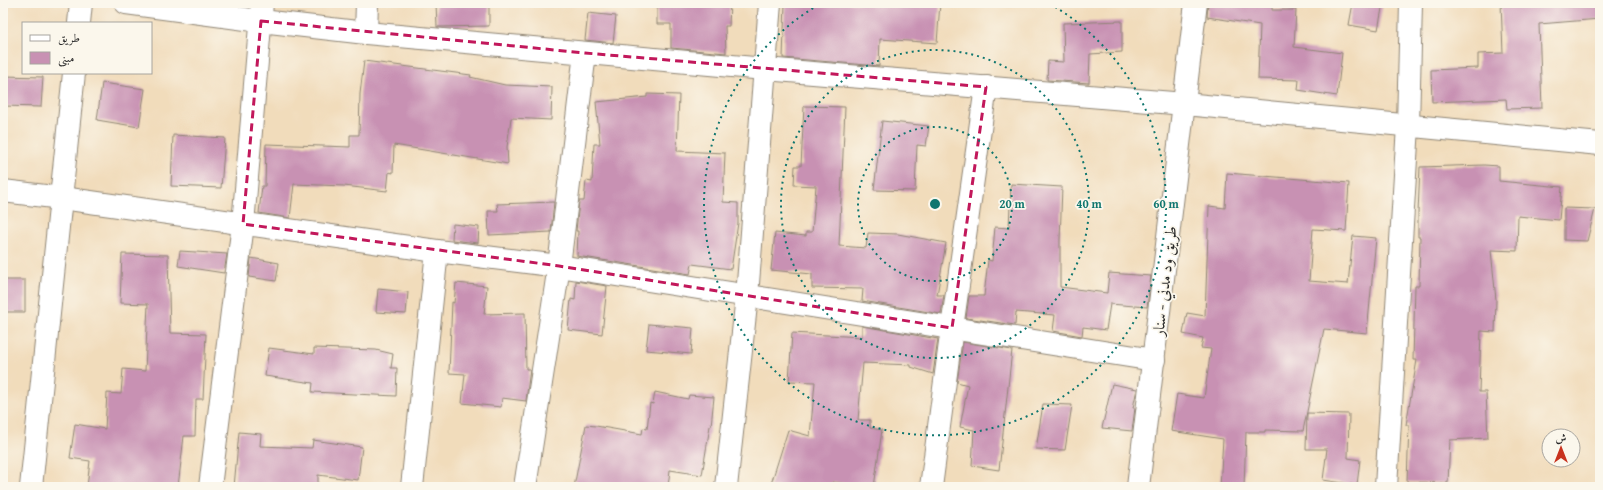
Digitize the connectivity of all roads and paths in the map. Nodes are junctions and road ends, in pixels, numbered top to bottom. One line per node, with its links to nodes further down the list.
1 (81, 3): 8 (street)
2 (126, 3): 7 (street)
3 (368, 3): 9 (street)
4 (770, 3): 11 (street)
5 (1196, 3): 14 (street, طريق ود مدني - سنار)
6 (1411, 3): 15 (street)
7 (261, 12): 9 (street); 19 (street)
8 (79, 22)
9 (366, 33): 10 (street)
10 (585, 53): 11 (street); 21 (street)
11 (765, 69): 13 (street); 22 (street)
12 (74, 74): 18 (street)
13 (986, 87): 14 (street); 23 (street)
14 (1185, 104): 15 (street); 24 (street, طريق ود مدني - سنار)
15 (1408, 126): 16 (street); 32 (street)
16 (1600, 144)
17 (3, 191): 18 (street)
18 (62, 198): 19 (street); 25 (street)
19 (243, 224): 20 (street); 26 (street)
20 (437, 251): 21 (street); 27 (street)
21 (559, 266): 22 (street); 28 (street)
22 (747, 296): 23 (street); 29 (street)
23 (952, 328): 24 (street); 30 (street)
24 (1154, 360): 31 (street, طريق ود مدني - سنار)
25 (31, 487)
26 (210, 487)
27 (412, 487)
28 (525, 487)
29 (726, 487)
30 (932, 487)
31 (1138, 487)
32 (1386, 487)

